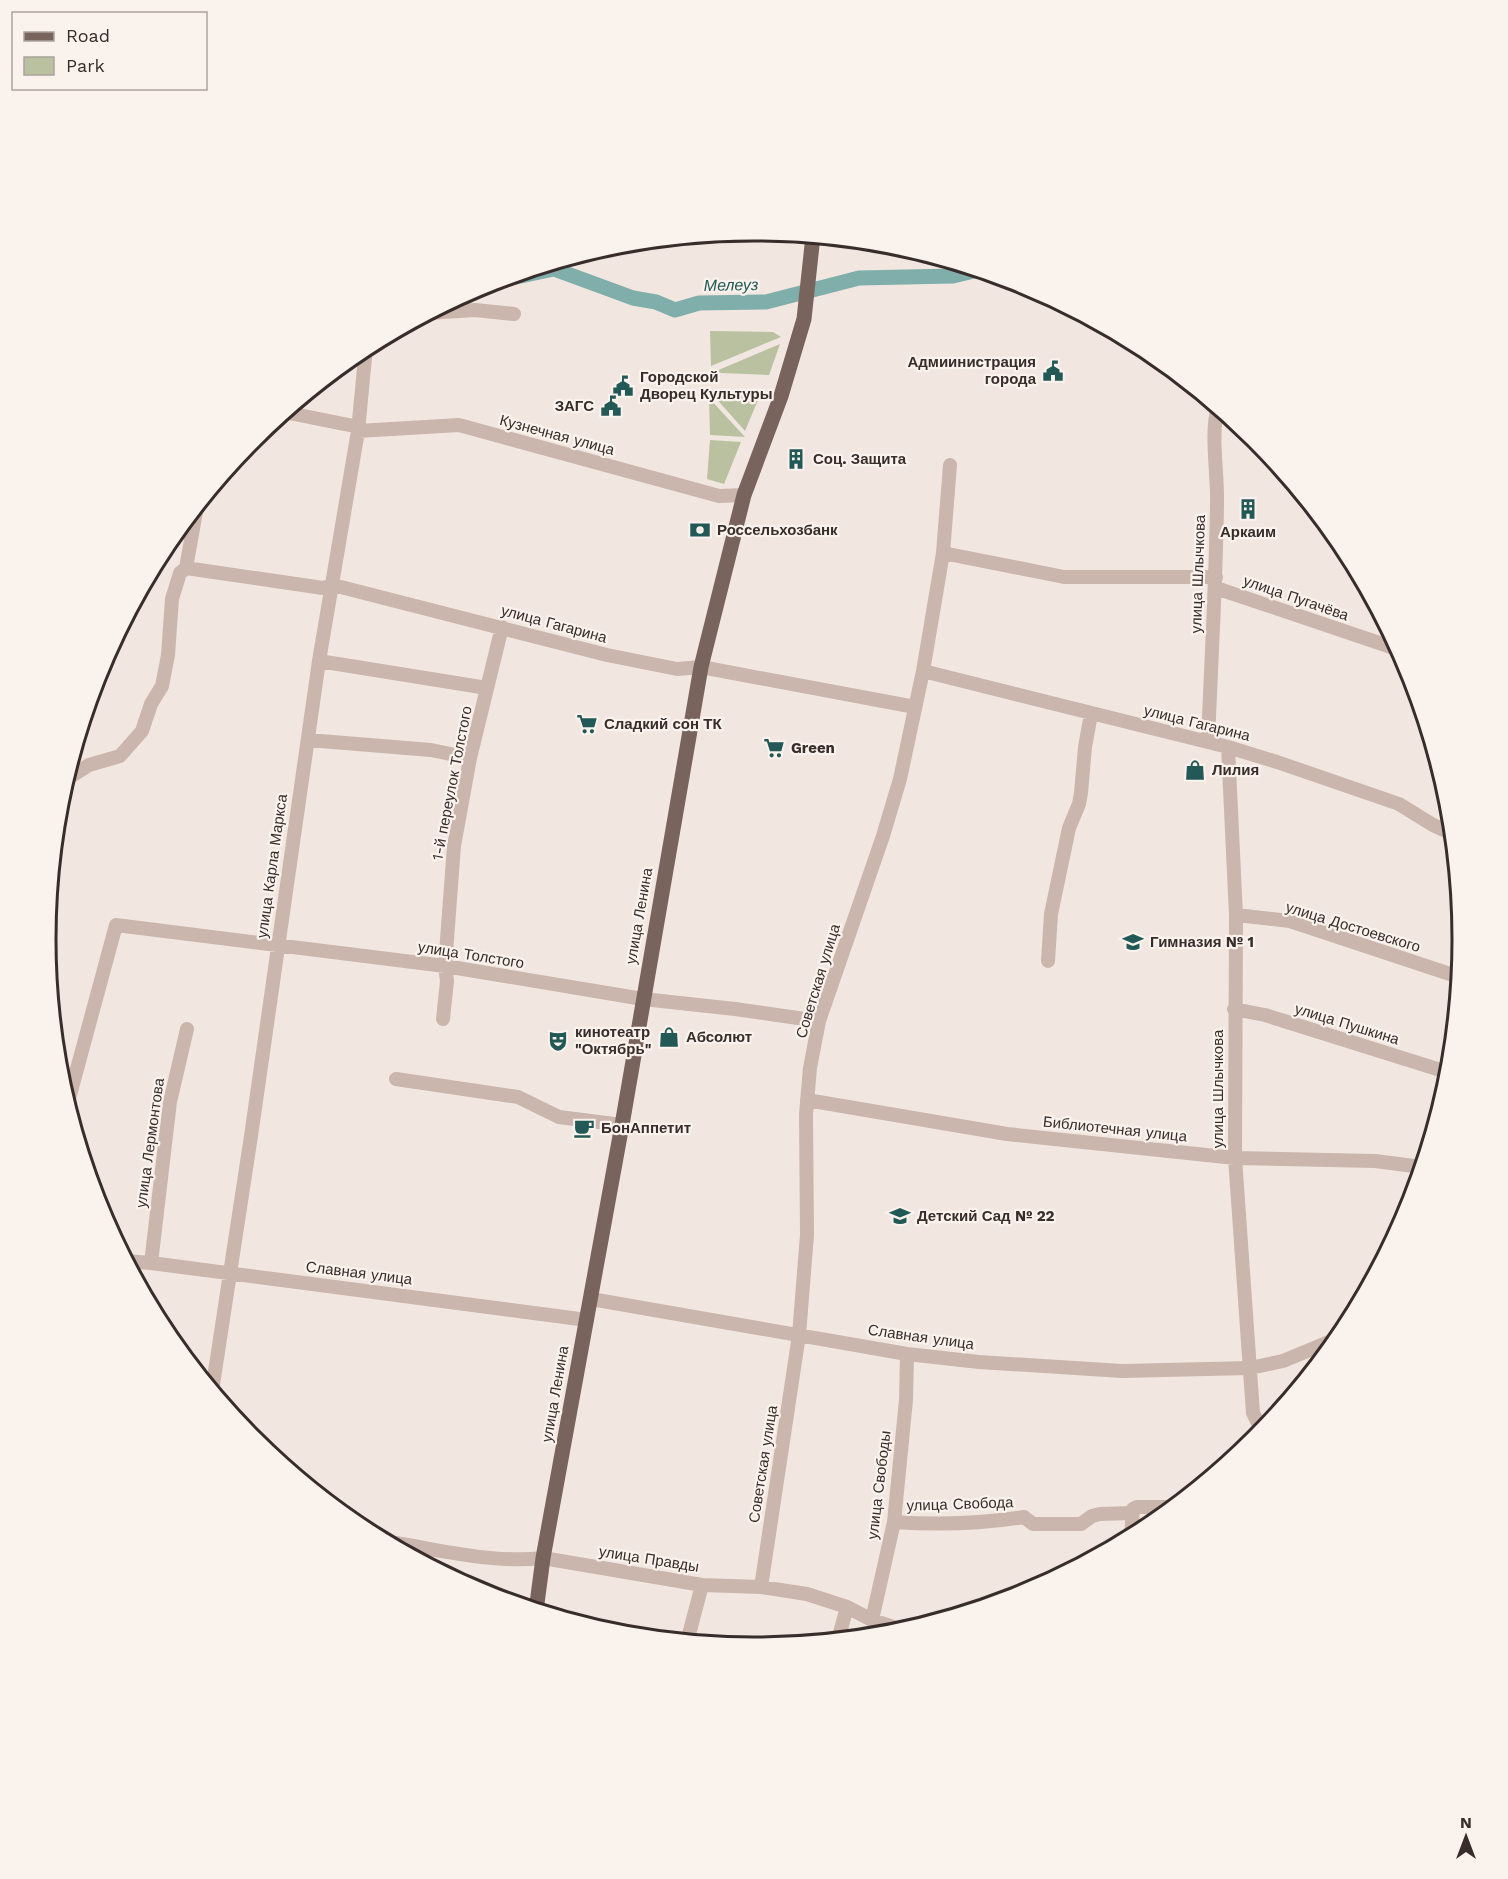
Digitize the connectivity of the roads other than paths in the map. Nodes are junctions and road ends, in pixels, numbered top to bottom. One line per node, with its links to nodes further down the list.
1 (813, 243): 9 (main road, улица Ленина)
2 (448, 312): 3 (street)
3 (514, 314)
4 (365, 360): 7 (street, улица Карла Маркса)
5 (293, 414): 7 (street, Кузнечная улица)
6 (1216, 415): 13 (street, улица Шлычкова)
7 (359, 429): 9 (street, Кузнечная улица); 14 (street, улица Карла Маркса)
8 (950, 465): 11 (street, Советская улица)
9 (744, 495): 18 (main road, улица Ленина)
10 (194, 522): 12 (street)
11 (943, 553): 13 (street, улица Пугачёва); 19 (street, Советская улица)
12 (186, 568): 14 (street, улица Гагарина); 27 (street)
13 (1216, 583): 16 (street, улица Пугачёва); 24 (street, улица Шлычкова)
14 (333, 585): 15 (street, улица Гагарина); 17 (street, улица Карла Маркса)
15 (502, 627): 18 (street, улица Гагарина); 20 (street, 1-й переулок Толстого)
16 (1387, 645)
17 (319, 661): 20 (street); 23 (street, улица Карла Маркса)
18 (700, 667): 21 (street, улица Гагарина); 34 (main road, улица Ленина)
19 (923, 671): 21 (street, Советская улица); 22 (street, улица Гагарина)
20 (487, 688): 26 (street, 1-й переулок Толстого)
21 (915, 706): 37 (street, Советская улица)
22 (1091, 714): 24 (street, улица Гагарина); 31 (street)
23 (308, 740): 26 (street); 30 (street, улица Карла Маркса)
24 (1208, 742): 25 (street, улица Гагарина)
25 (1228, 747): 28 (street, улица Гагарина); 29 (street, улица Шлычкова)
26 (470, 758): 32 (street, 1-й переулок Толстого)
27 (76, 773)
28 (1444, 830)
29 (1236, 915): 33 (street, улица Достоевского); 35 (street, улица Шлычкова)
30 (277, 946): 32 (street, улица Толстого); 41 (street, улица Толстого); 48 (street, улица Карла Маркса)
31 (1048, 961)
32 (445, 966): 34 (street, улица Толстого); 36 (street, 1-й переулок Толстого)
33 (1451, 974)
34 (643, 999): 37 (street, улица Толстого); 43 (main road, улица Ленина)
35 (1234, 1009): 39 (street, улица Пушкина); 44 (street, улица Шлычкова)
36 (443, 1019)
37 (819, 1021): 42 (street, Советская улица)
38 (187, 1029): 47 (street, улица Лермонтова)
39 (1440, 1070)
40 (396, 1079): 43 (street)
41 (72, 1089)
42 (807, 1100): 44 (street, Библиотечная улица); 51 (street, Советская улица)
43 (622, 1125): 49 (main road, улица Ленина)
44 (1235, 1158): 45 (street, Библиотечная улица); 54 (street, улица Шлычкова)
45 (1414, 1166)
46 (135, 1262): 47 (street, Славная улица)
47 (151, 1263): 48 (street, Славная улица)
48 (229, 1274): 50 (street, Славная улица); 55 (street, улица Карла Маркса)
49 (591, 1299): 50 (main road, улица Ленина); 51 (street, Славная улица)
50 (587, 1320): 62 (main road, улица Ленина)
51 (799, 1335): 53 (street, Славная улица); 64 (street, Советская улица)
52 (1324, 1343): 54 (street, Славная улица)
53 (907, 1354): 54 (street, Славная улица); 59 (street, улица Свободы)
54 (1250, 1368): 56 (street, улица Шлычкова)
55 (213, 1381)
56 (1258, 1423)
57 (1160, 1507): 58 (street, улица Свобода)
58 (1131, 1513): 59 (street, улица Свобода); 60 (street)
59 (894, 1522): 67 (street, улица Свободы)
60 (1131, 1527)
61 (405, 1544): 62 (street, улица Правды)
62 (543, 1558): 63 (street, улица Правды); 65 (main road, улица Ленина)
63 (702, 1585): 64 (street, улица Правды); 70 (street)
64 (761, 1587): 66 (street, улица Правды)
65 (537, 1603)
66 (847, 1607): 67 (street, улица Правды); 69 (street)
67 (872, 1620): 68 (street, улица Правды)
68 (888, 1625)
69 (840, 1633)
70 (689, 1635)

